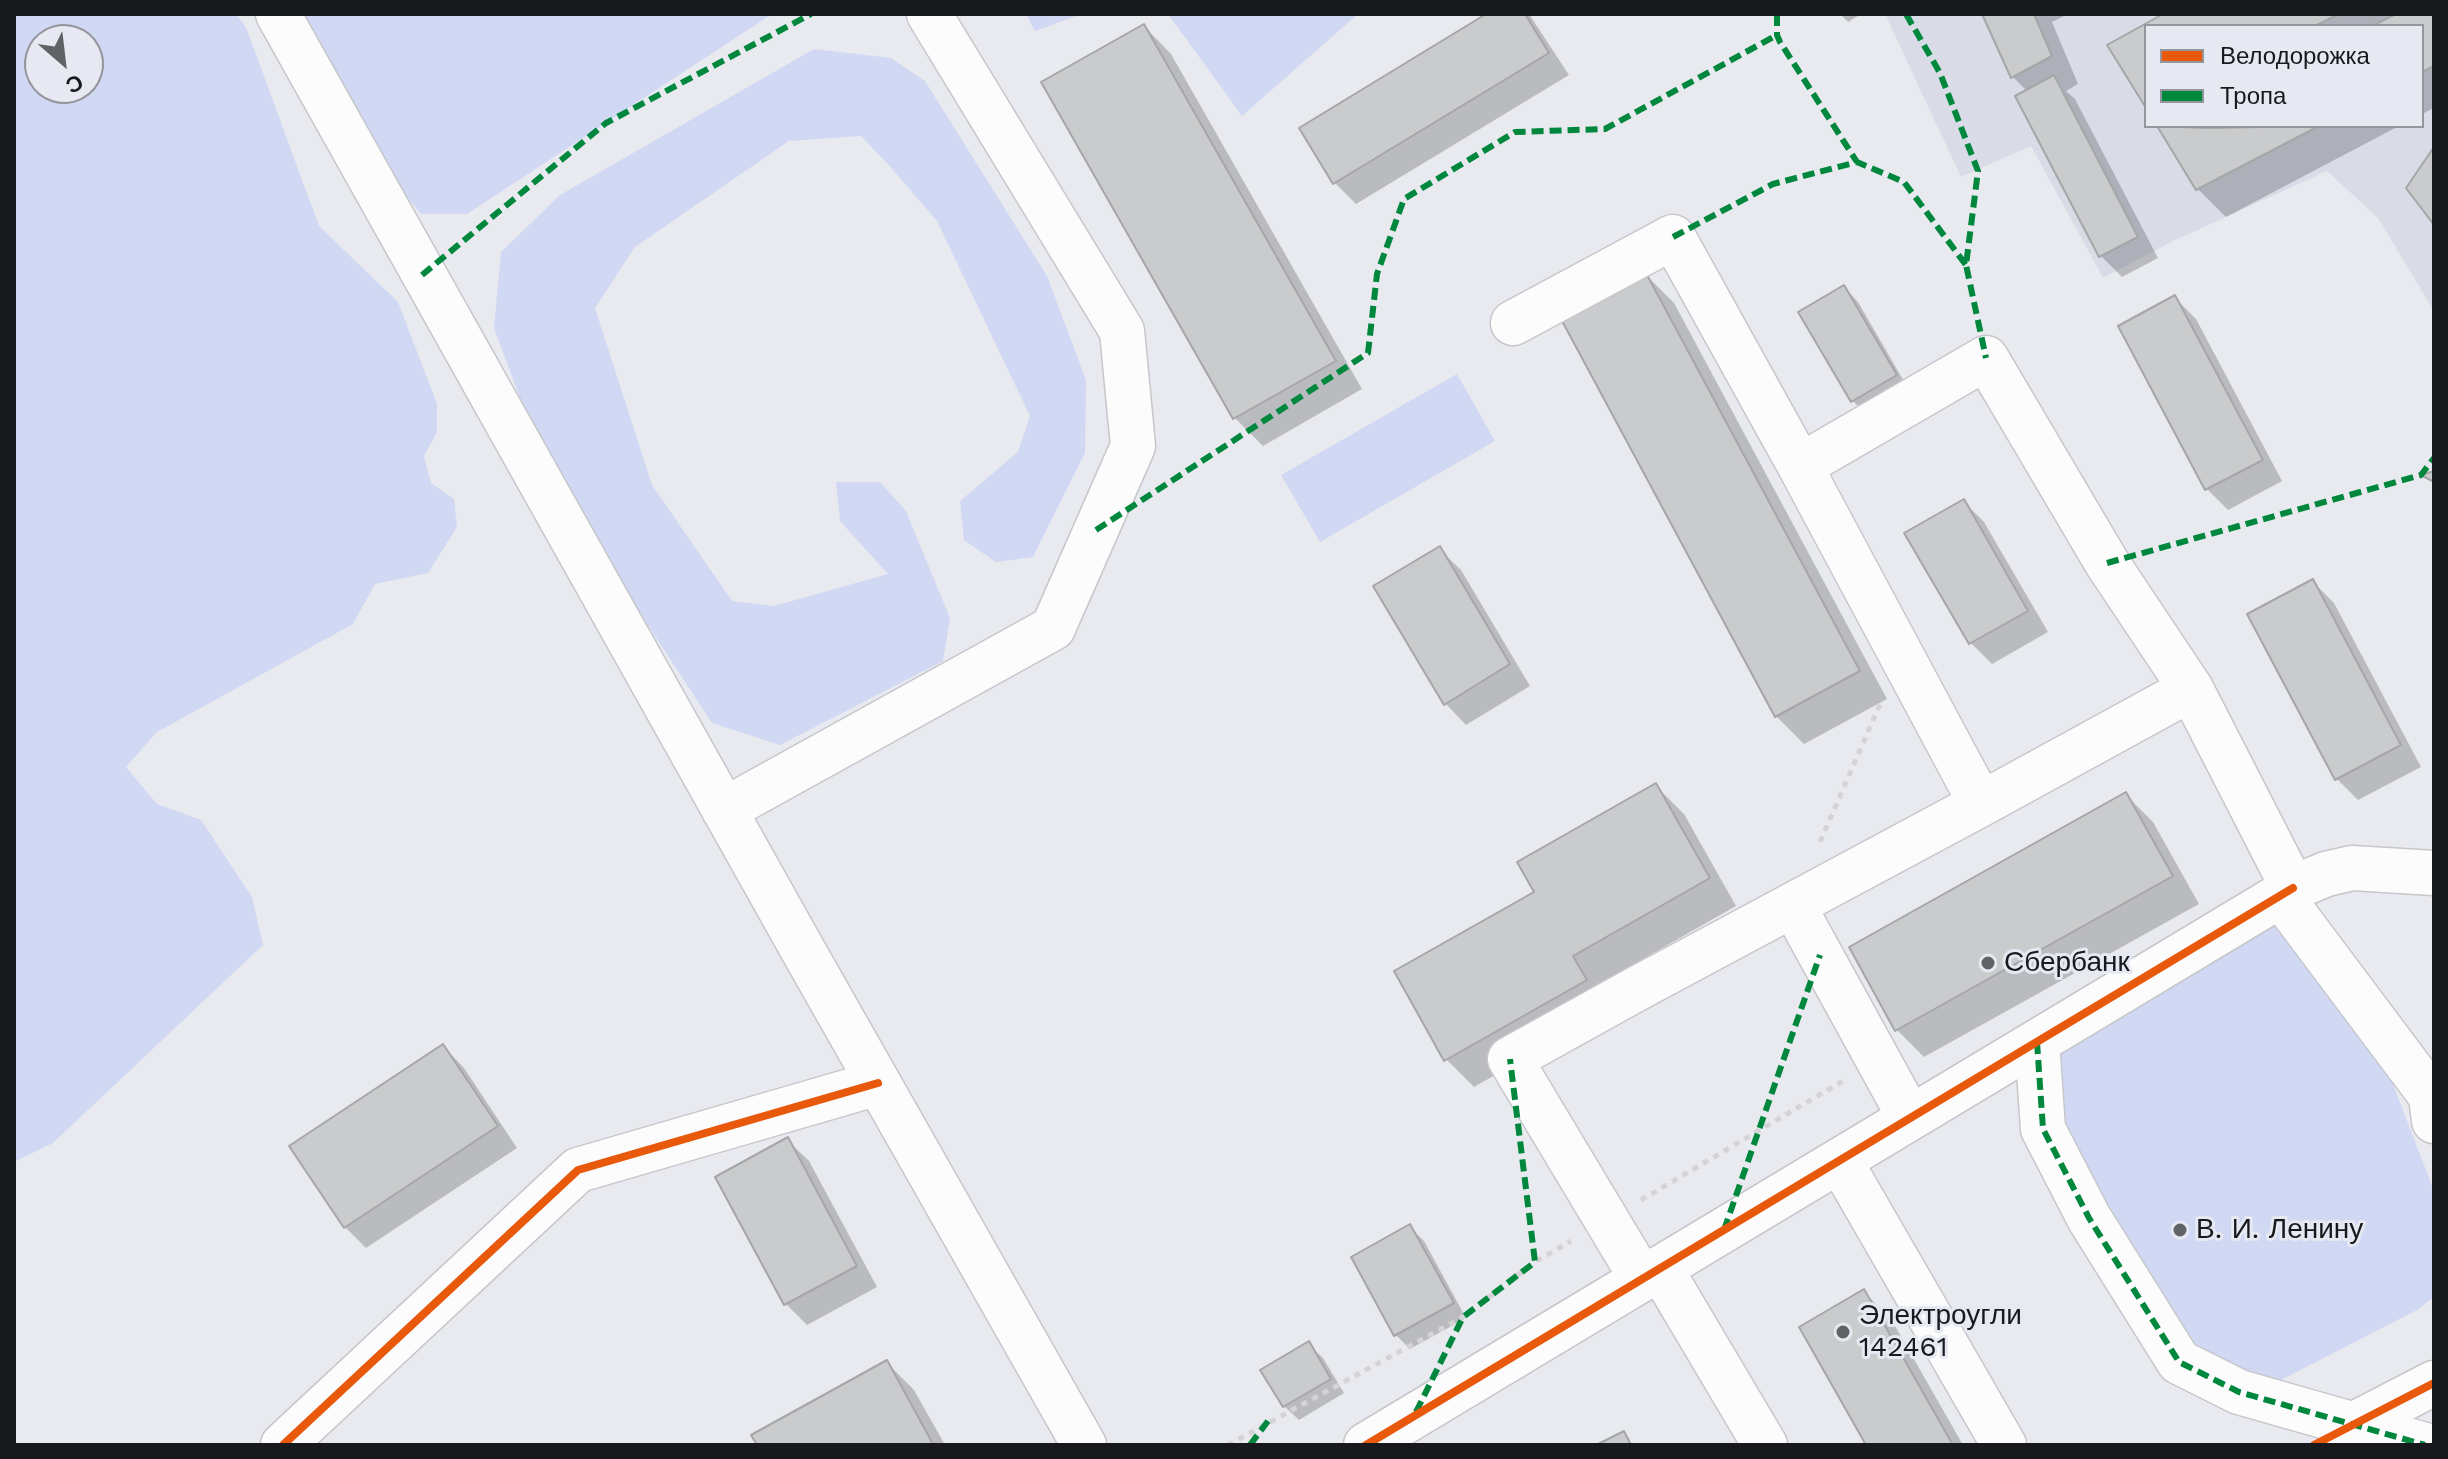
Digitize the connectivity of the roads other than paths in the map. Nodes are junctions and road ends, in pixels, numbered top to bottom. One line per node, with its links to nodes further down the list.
1 (278, 14): 7 (street)
2 (929, 14): 7 (street)
3 (1513, 323): 4 (street)
4 (1800, 466): 5 (street); 6 (street)
5 (2191, 689): 6 (street); 9 (street)
6 (1981, 804): 10 (street)
7 (724, 810): 12 (street)
8 (2434, 873): 9 (street)
9 (2287, 892): 11 (street); 14 (street)
10 (1793, 905): 13 (street); 16 (street)
11 (2037, 1042): 13 (street); 18 (street)
12 (878, 1083): 20 (street); 21 (street)
13 (1910, 1118): 15 (street)
14 (2434, 1121)
15 (1840, 1161): 16 (street); 24 (street)
16 (1651, 1274): 19 (street); 23 (street)
17 (2434, 1383): 18 (street)
18 (2353, 1425): 25 (street); 26 (street)
19 (1423, 1430): 22 (street)
20 (1080, 1444)
21 (283, 1445)
22 (1366, 1445)
23 (1765, 1445)
24 (2004, 1445)
25 (2314, 1445)
26 (2425, 1445)

